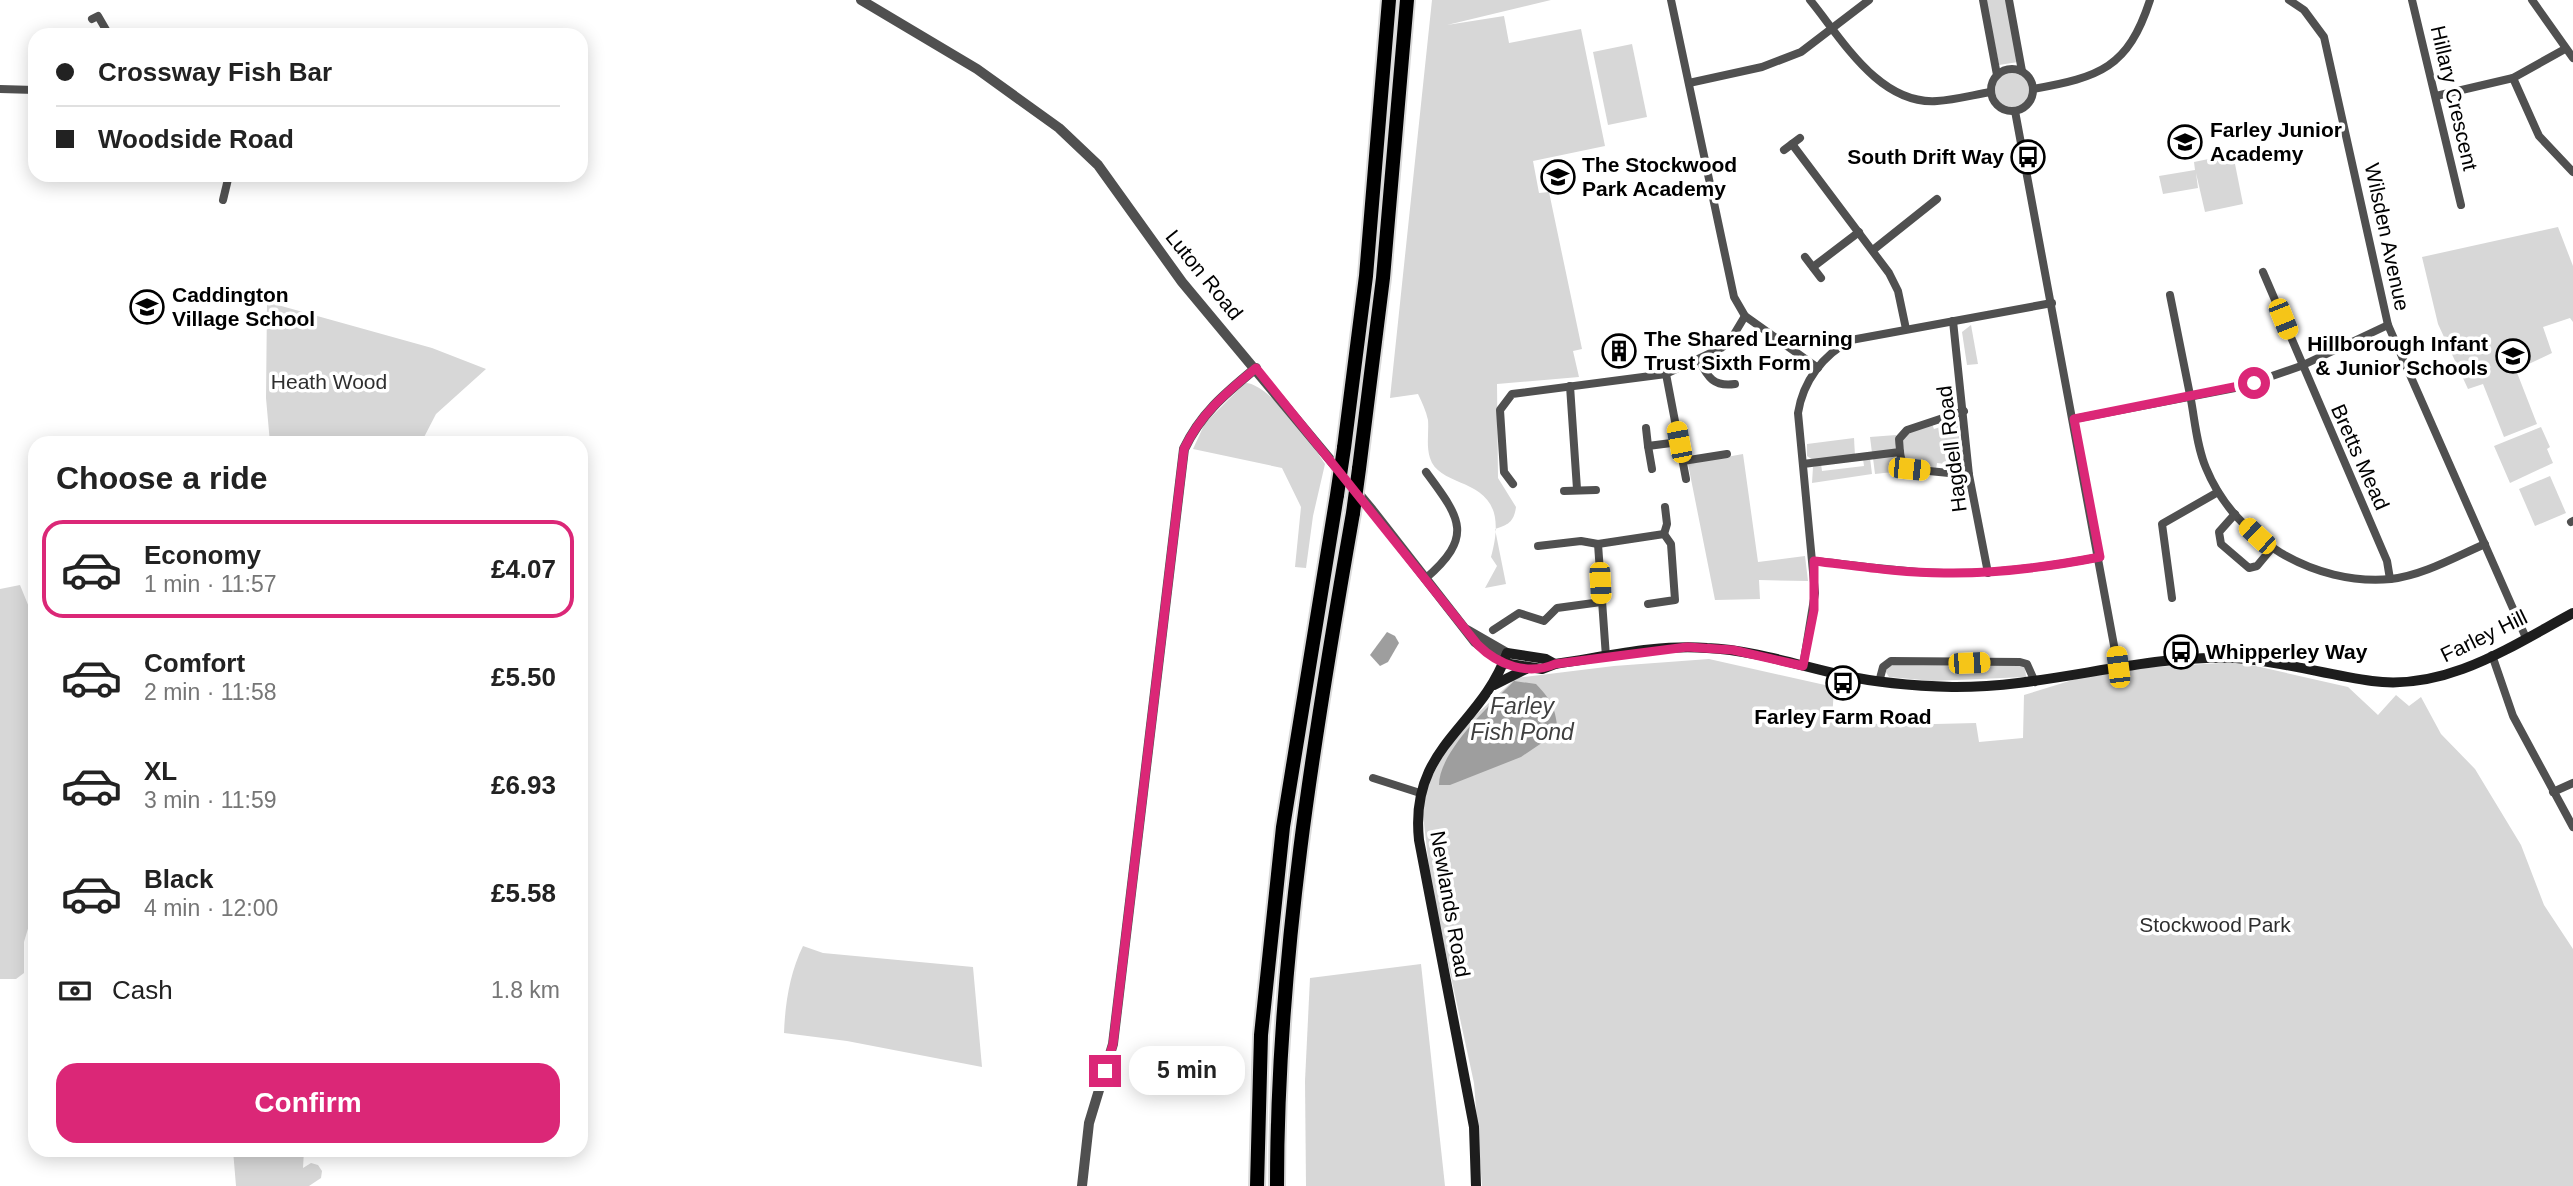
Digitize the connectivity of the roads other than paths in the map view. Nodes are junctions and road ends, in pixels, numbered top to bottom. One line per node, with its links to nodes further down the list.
1 (861, 0): 50 (street, Luton Road)
2 (1388, 0): 110 (highway, bridge)
3 (1407, 0): 111 (highway, bridge)
4 (1671, 0): 21 (street)
5 (1810, 0): 15 (street)
6 (1869, 0): 15 (street)
7 (1983, 0): 19 (street)
8 (2009, 0): 18 (street)
9 (2150, 0): 23 (street)
10 (2289, 0): 46 (street, Wilsden Avenue)
11 (2413, 0): 26 (street, Hillary Crescent)
12 (2532, 0): 16 (street)
13 (98, 17): 14 (street)
14 (105, 28)
15 (1834, 28): 21 (street); 25 (street)
16 (2564, 49): 17 (street); 20 (street)
17 (2573, 58)
18 (2022, 71): 19 (street); 23 (street)
19 (1997, 75): 25 (street)
20 (2513, 78): 26 (street); 31 (street)
21 (1689, 83): 44 (street)
22 (0, 89): 24 (street)
23 (2033, 89): 27 (street)
24 (28, 90)
25 (1991, 92): 27 (street)
26 (2436, 96): 35 (street, Hillary Crescent)
27 (2015, 111): 43 (street)
28 (1800, 138): 29 (street)
29 (1792, 144): 30 (street); 36 (street)
30 (1784, 150)
31 (2573, 172)
32 (227, 182): 33 (street)
33 (223, 200)
34 (1937, 200): 37 (street)
35 (2461, 205)
36 (1859, 232): 37 (street); 39 (street)
37 (1873, 250): 47 (street)
38 (1805, 257): 39 (street)
39 (1813, 267): 41 (street)
40 (2263, 271): 49 (street, Bretts Mead)
41 (1821, 278)
42 (2171, 295): 55 (street)
43 (2052, 303): 45 (street); 57 (street)
44 (1745, 316): 48 (street); 51 (street)
45 (1954, 321): 47 (street); 56 (street, Hagdell Road)
46 (2388, 325): 49 (street); 78 (street, Wilsden Avenue)
47 (1906, 329): 51 (street)
48 (1699, 360): 52 (street); 53 (street)
49 (2301, 366): 55 (street); 85 (street, Bretts Mead)
50 (1256, 368): 84 (street, Luton Road); 109 (street)
51 (1818, 368): 64 (street)
52 (1666, 374): 54 (street); 59 (street)
53 (1735, 384)
54 (1570, 386): 69 (street); 70 (street)
55 (2190, 397): 57 (street); 73 (street)
56 (1964, 411): 61 (street); 67 (street, Hagdell Road)
57 (2074, 419): 81 (street)
58 (1646, 428): 60 (street)
59 (1679, 442): 60 (street); 63 (street)
60 (1648, 446): 65 (street)
61 (1900, 452): 64 (street); 67 (street)
62 (1727, 454): 63 (street)
63 (1683, 461): 68 (street)
64 (1803, 464): 82 (street)
65 (1652, 469)
66 (1426, 472): 84 (street)
67 (1969, 475): 83 (street, Hagdell Road)
68 (1686, 479)
69 (1513, 484)
70 (1577, 489): 71 (street); 72 (street)
71 (1596, 490)
72 (1564, 491)
73 (2218, 492): 75 (street); 87 (street)
74 (1665, 507): 76 (street)
75 (2235, 514): 80 (street); 80 (street)
76 (1664, 534): 77 (street); 88 (street)
77 (1598, 544): 79 (street); 89 (street)
78 (2485, 544): 85 (street); 93 (street, Wilsden Avenue)
79 (1538, 546)
80 (2272, 548): 85 (street)
81 (2100, 557): 83 (street); 99 (street)
82 (1814, 561): 83 (street); 98 (street)
83 (1988, 572)
84 (1425, 579): 96 (street, Luton Road)
85 (2390, 579)
86 (1685, 598): 88 (street)
87 (2172, 598)
88 (1675, 600): 90 (street)
89 (1601, 602): 92 (street); 95 (street)
90 (1648, 604)
91 (2573, 613): 93 (main road, Farley Hill)
92 (1493, 630)
93 (2526, 638): 94 (main road, Farley Hill)
94 (2492, 655): 99 (main road, Farley Hill); 106 (street)
95 (1606, 657): 97 (main road, Farley Hill); 98 (main road, Farley Hill)
96 (1505, 658): 97 (main road, Farley Hill); 100 (main road, Farley Hill); 103 (main road, Newlands Road)
97 (1555, 664): 100 (main road, Farley Hill)
98 (1803, 666): 101 (main road, Farley Hill)
99 (2118, 667): 102 (main road, Farley Hill)
100 (1526, 669): 103 (main road)
101 (1879, 682): 102 (main road, Farley Hill); 102 (street)
102 (2035, 682)
103 (1494, 685): 107 (main road, Newlands Road)
104 (1373, 778): 107 (street)
105 (2573, 783): 106 (street)
106 (2553, 792): 108 (street)
107 (1420, 793): 112 (main road, Newlands Road)
108 (2573, 827)
109 (1082, 1186)
110 (1257, 1186)
111 (1278, 1186)
112 (1476, 1186)

